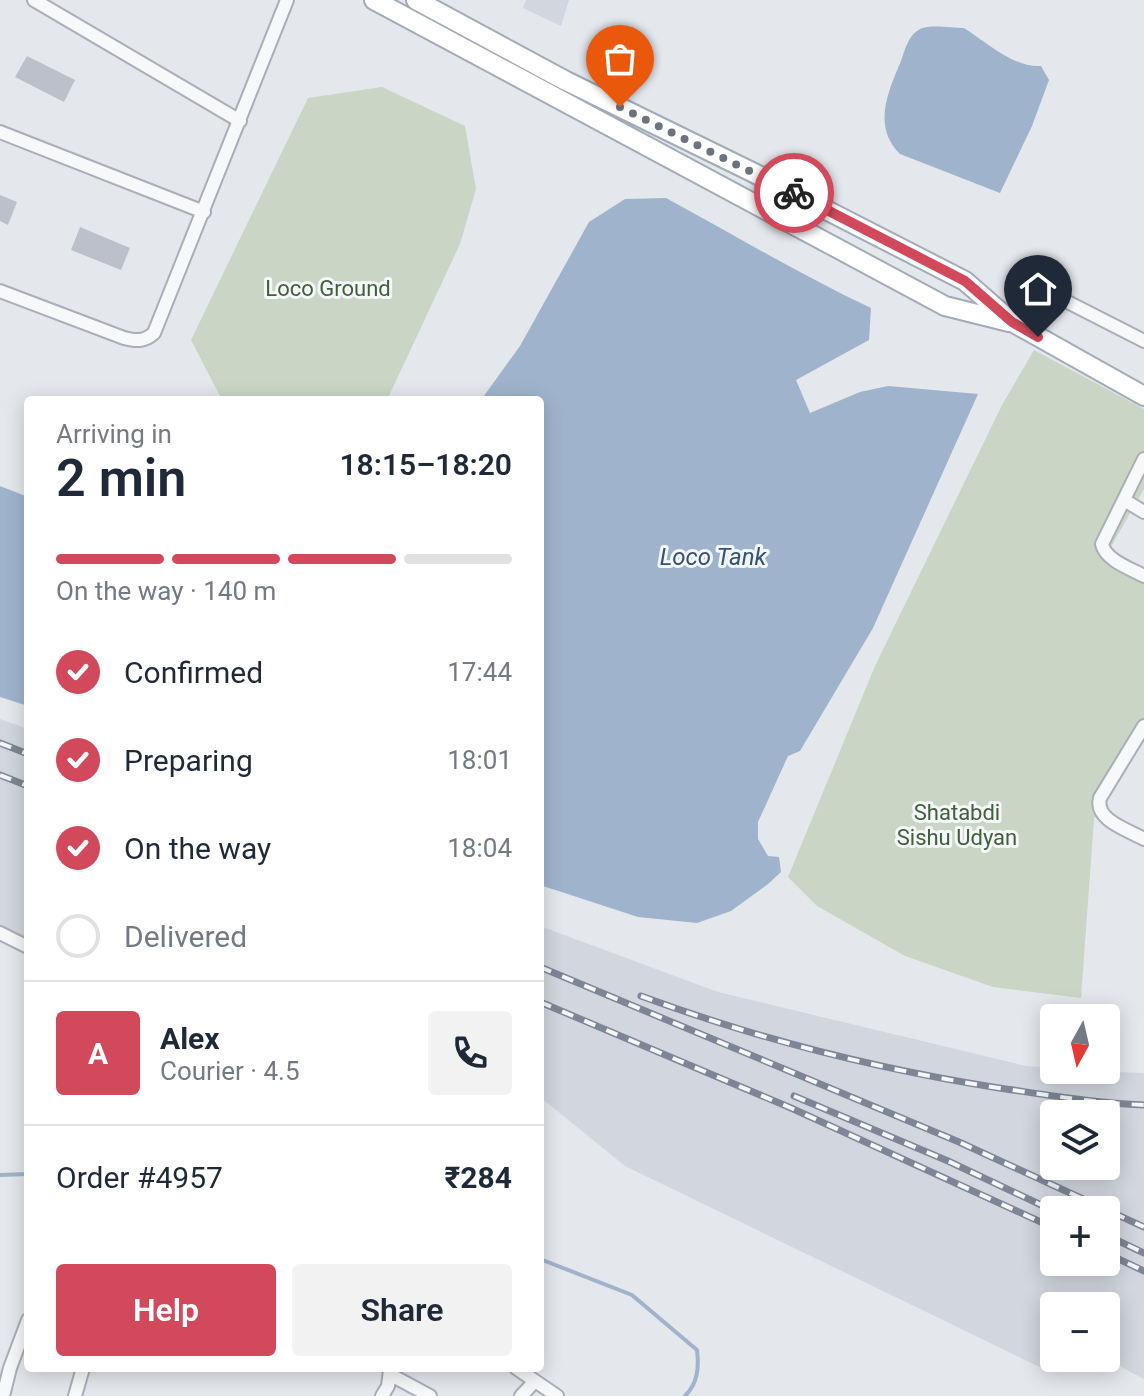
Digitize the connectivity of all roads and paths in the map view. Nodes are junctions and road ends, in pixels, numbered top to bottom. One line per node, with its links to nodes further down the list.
1 (34, 0): 5 (street)
2 (287, 0): 5 (street)
3 (374, 0): 9 (main road)
4 (416, 0): 9 (main road)
5 (240, 121): 7 (street)
6 (0, 132): 7 (street)
7 (204, 212): 8 (street)
8 (0, 291)
9 (1012, 322): 10 (street); 11 (main road)
10 (1144, 341)
11 (1144, 396)
12 (1144, 459): 13 (street)
13 (1124, 500): 14 (street); 15 (street)
14 (1144, 512)
15 (1144, 576)
16 (1144, 726): 17 (street)
17 (1144, 839)
18 (0, 933): 19 (street)
19 (24, 945)
20 (24, 1331): 27 (street)
21 (82, 1372): 28 (street)
22 (390, 1372): 29 (street)
23 (392, 1372): 30 (street)
24 (522, 1372): 25 (street)
25 (535, 1381): 26 (street); 31 (street)
26 (555, 1395)
27 (3, 1396)
28 (75, 1396)
29 (382, 1396)
30 (430, 1396)
31 (521, 1396)

